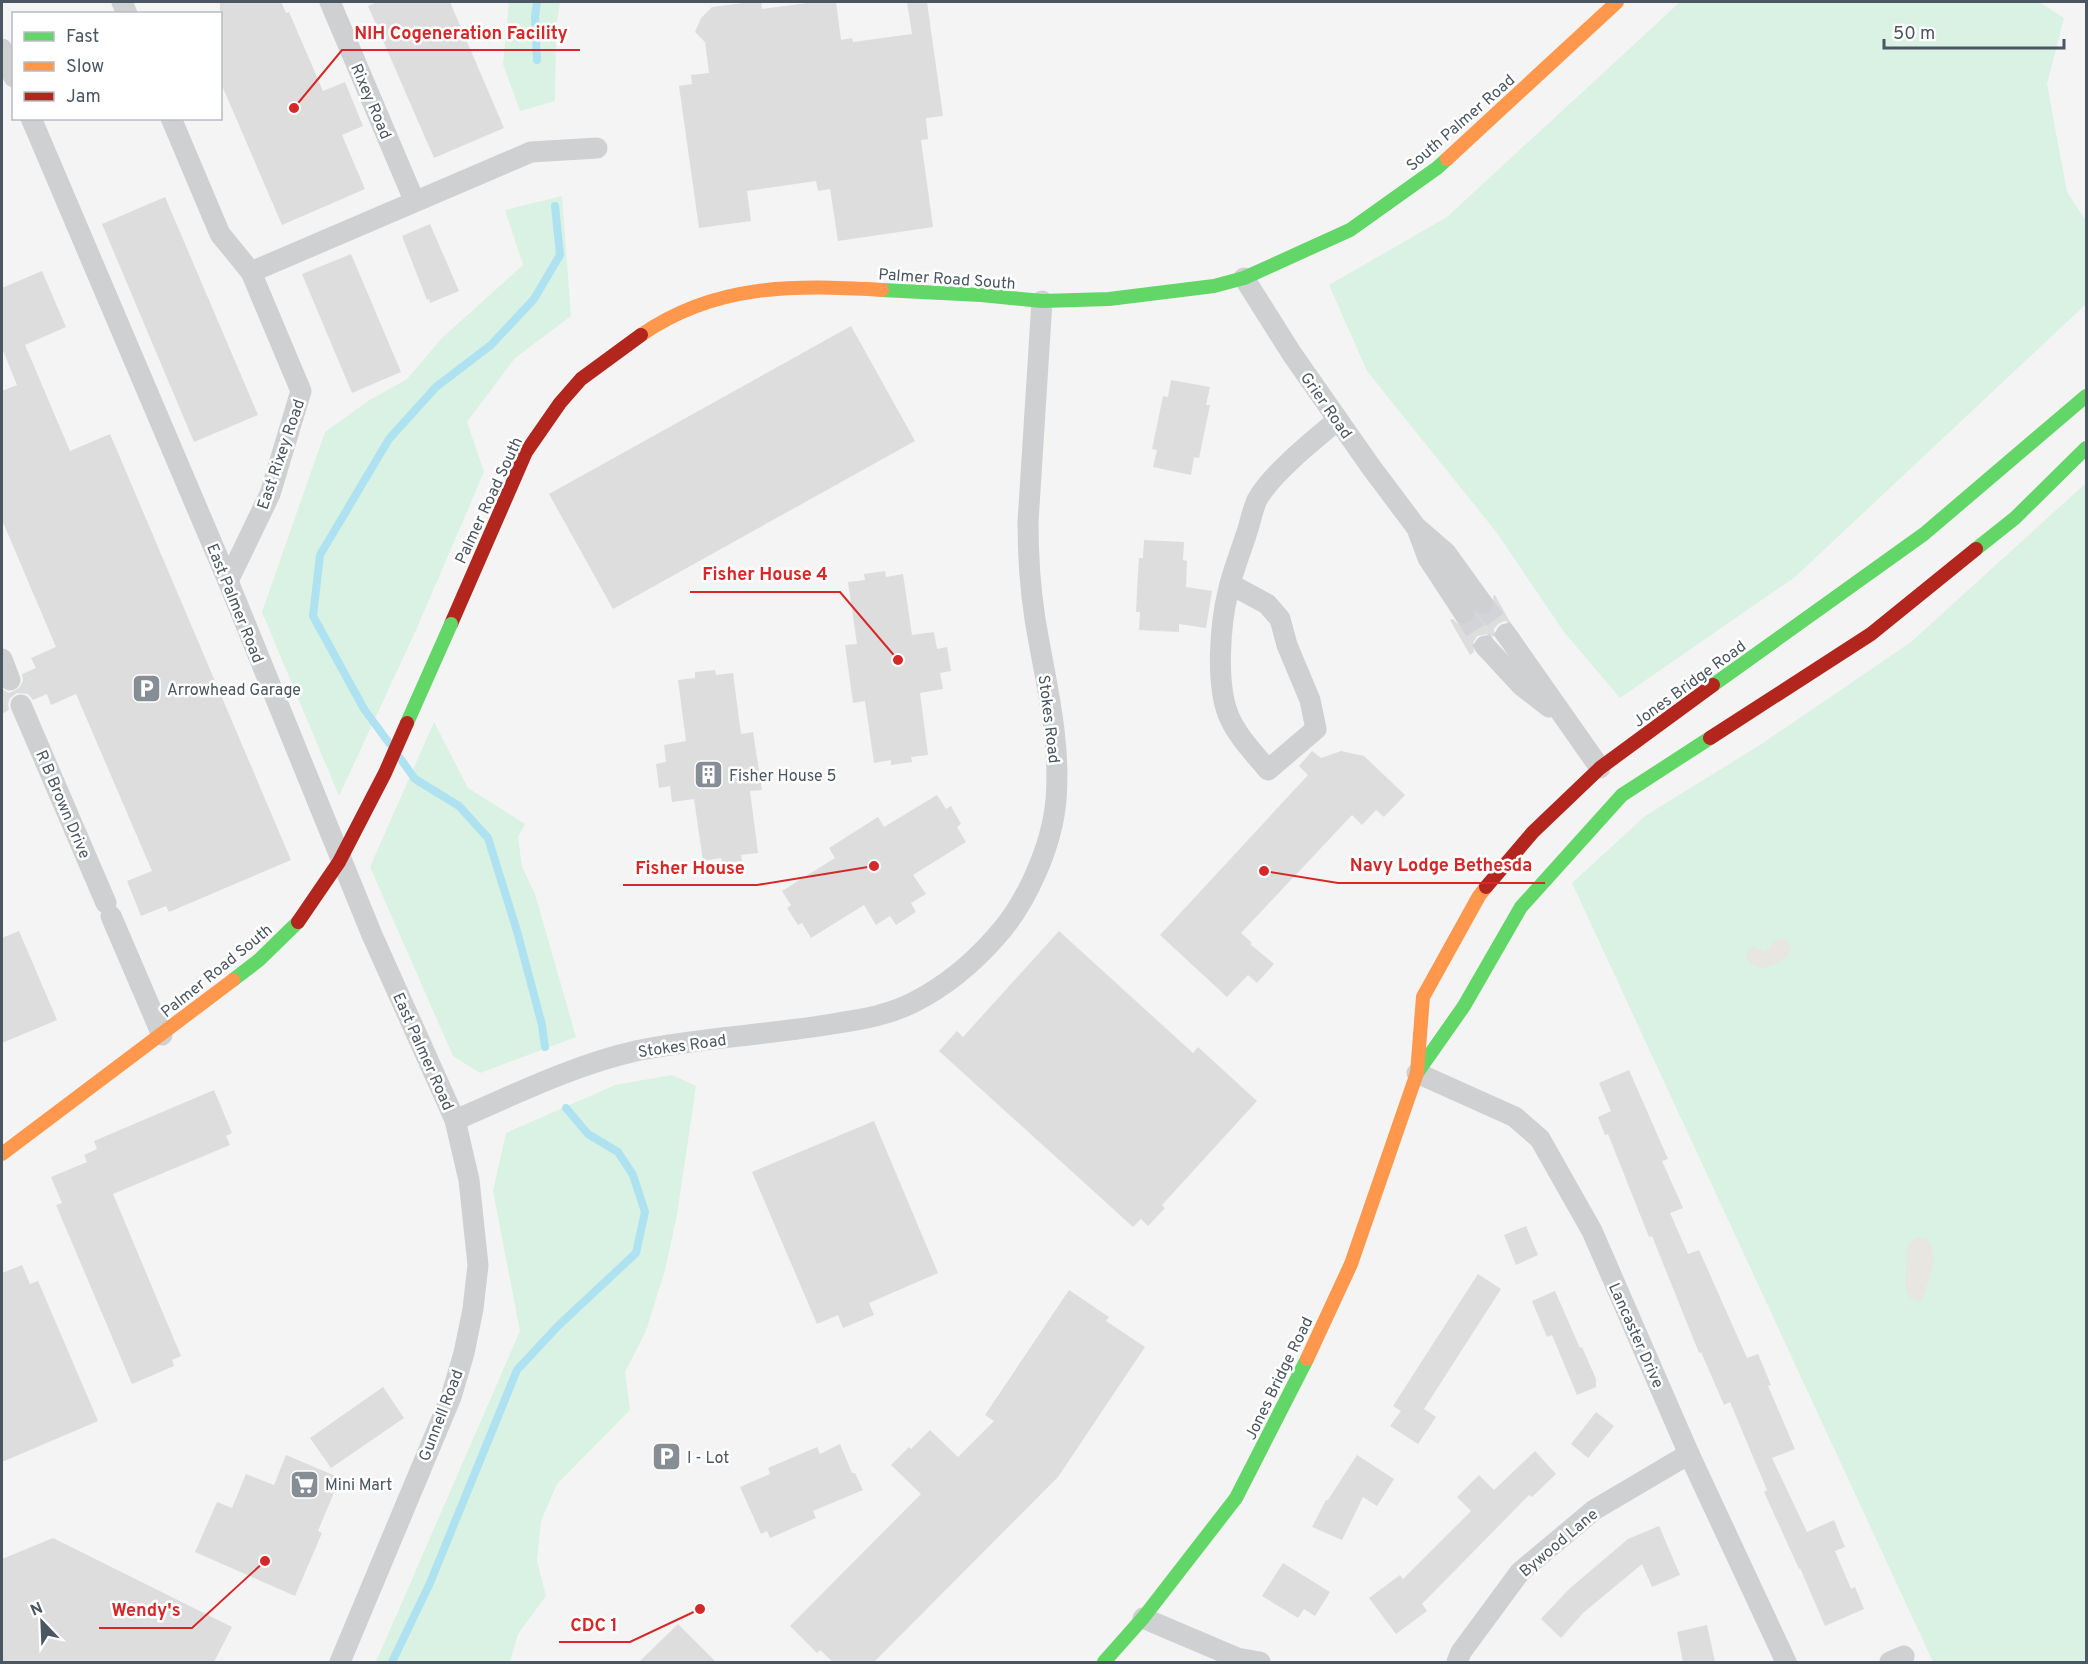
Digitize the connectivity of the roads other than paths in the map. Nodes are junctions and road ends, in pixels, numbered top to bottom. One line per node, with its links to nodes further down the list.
1 (330, 2): 8 (street, Rixey Road)
2 (1617, 2): 10 (main road, South Palmer Road)
3 (2, 49): 4 (street)
4 (12, 72)
5 (32, 120): 15 (street, East Palmer Road)
6 (172, 120): 9 (street, East Rixey Road)
7 (597, 148): 8 (street)
8 (414, 200): 9 (street)
9 (251, 272): 15 (street, East Rixey Road)
10 (1244, 278): 11 (main road, Palmer Road South); 13 (street, Grier Road)
11 (1042, 301): 25 (main road, Palmer Road South, bridge); 27 (street, Stokes Road)
12 (2086, 396): 24 (main road, Jones Bridge Road)
13 (1338, 420): 16 (street); 17 (street, Grier Road)
14 (2086, 448): 24 (main road, Jones Bridge Road)
15 (228, 581): 27 (street, East Palmer Road)
16 (1230, 584): 16 (street)
17 (1473, 608)
18 (1506, 634): 23 (street)
19 (1485, 646): 23 (street)
20 (2, 659): 21 (street)
21 (10, 680)
22 (21, 705): 25 (street, R B Brown Drive)
23 (1566, 720): 24 (street)
24 (1611, 782): 26 (main road, Jones Bridge Road); 26 (main road, Jones Bridge Road)
25 (162, 1035): 28 (main road, Palmer Road South)
26 (1418, 1073): 29 (street, Lancaster Drive); 30 (main road, Jones Bridge Road)
27 (455, 1120): 31 (street, Gunnell Road)
28 (2, 1154)
29 (1689, 1454): 34 (street, Bywood Lane); 35 (street, Lancaster Drive)
30 (1143, 1618): 32 (main road, Jones Bridge Road); 33 (street)
31 (340, 1662)
32 (1104, 1662)
33 (1260, 1662)
34 (1457, 1662)
35 (1786, 1662)

